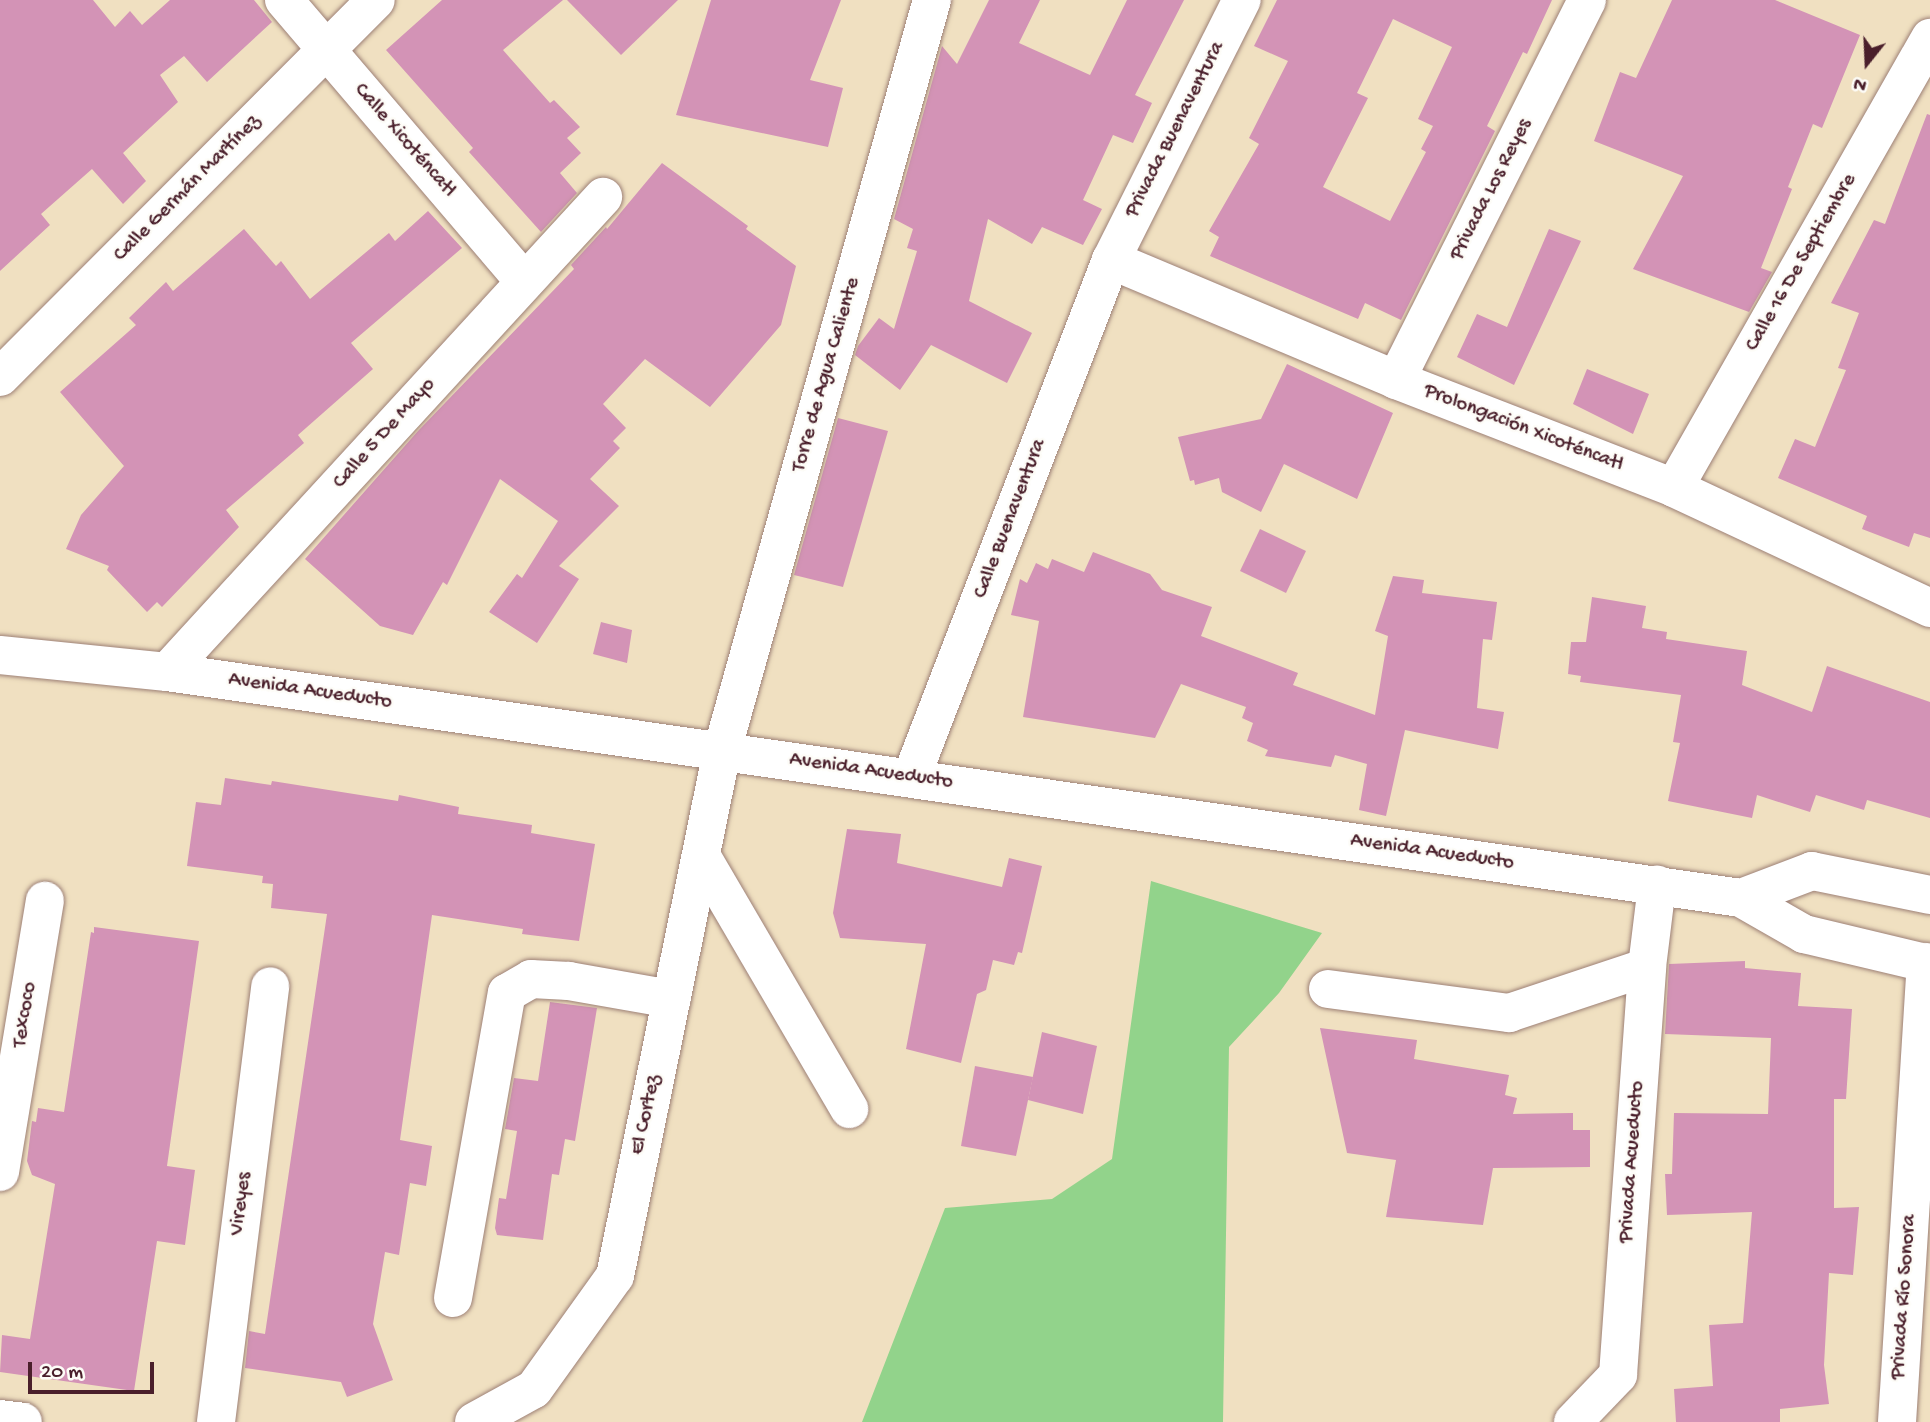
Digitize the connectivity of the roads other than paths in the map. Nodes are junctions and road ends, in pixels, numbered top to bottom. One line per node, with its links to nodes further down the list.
1 (284, 0): 7 (street, Calle Xicoténcatl)
2 (376, 0): 7 (street, Calle Germán Martínez)
3 (932, 0): 17 (street, Torre de Agua Caliente)
4 (1242, 0): 9 (street, Privada Buenaventura)
5 (1587, 0): 12 (street, Privada Los Reyes)
6 (1930, 38): 13 (street, Calle 16 De Septiembre)
7 (326, 50): 10 (street, Calle Xicoténcatl); 11 (street, Calle Germán Martínez)
8 (603, 197): 10 (street, Calle 5 De Mayo)
9 (1111, 260): 12 (street, Prolongación Xicoténcatl); 18 (street, Calle Buenaventura)
10 (524, 281): 16 (street, Calle 5 De Mayo)
11 (0, 377)
12 (1396, 380): 13 (street, Prolongación Xicoténcatl)
13 (1674, 488): 14 (street, Prolongación Xicoténcatl)
14 (1930, 608)
15 (0, 655): 16 (street, Avenida Acueducto)
16 (167, 672): 17 (street, Avenida Acueducto)
17 (722, 751): 18 (street, Avenida Acueducto); 19 (street, El Cortez)
18 (911, 778): 20 (street, Avenida Acueducto)
19 (702, 857): 28 (street, El Cortez); 29 (street)
20 (1657, 885): 22 (street, Avenida Acueducto); 25 (street, Privada Acueducto)
21 (1930, 895): 22 (street, Avenida Acueducto)
22 (1741, 898): 24 (street, Avenida Acueducto)
23 (45, 901): 30 (street, Texcoco)
24 (1928, 963): 37 (street, Privada Río Sonora)
25 (1647, 967): 27 (street); 36 (street, Privada Acueducto)
26 (270, 986): 34 (street, Vireyes)
27 (1328, 989)
28 (671, 999): 31 (street); 35 (street, El Cortez)
29 (849, 1109)
30 (0, 1172)
31 (453, 1298)
32 (0, 1419): 33 (street)
33 (23, 1422)
34 (216, 1422)
35 (474, 1422)
36 (1573, 1422)
37 (1897, 1422)

